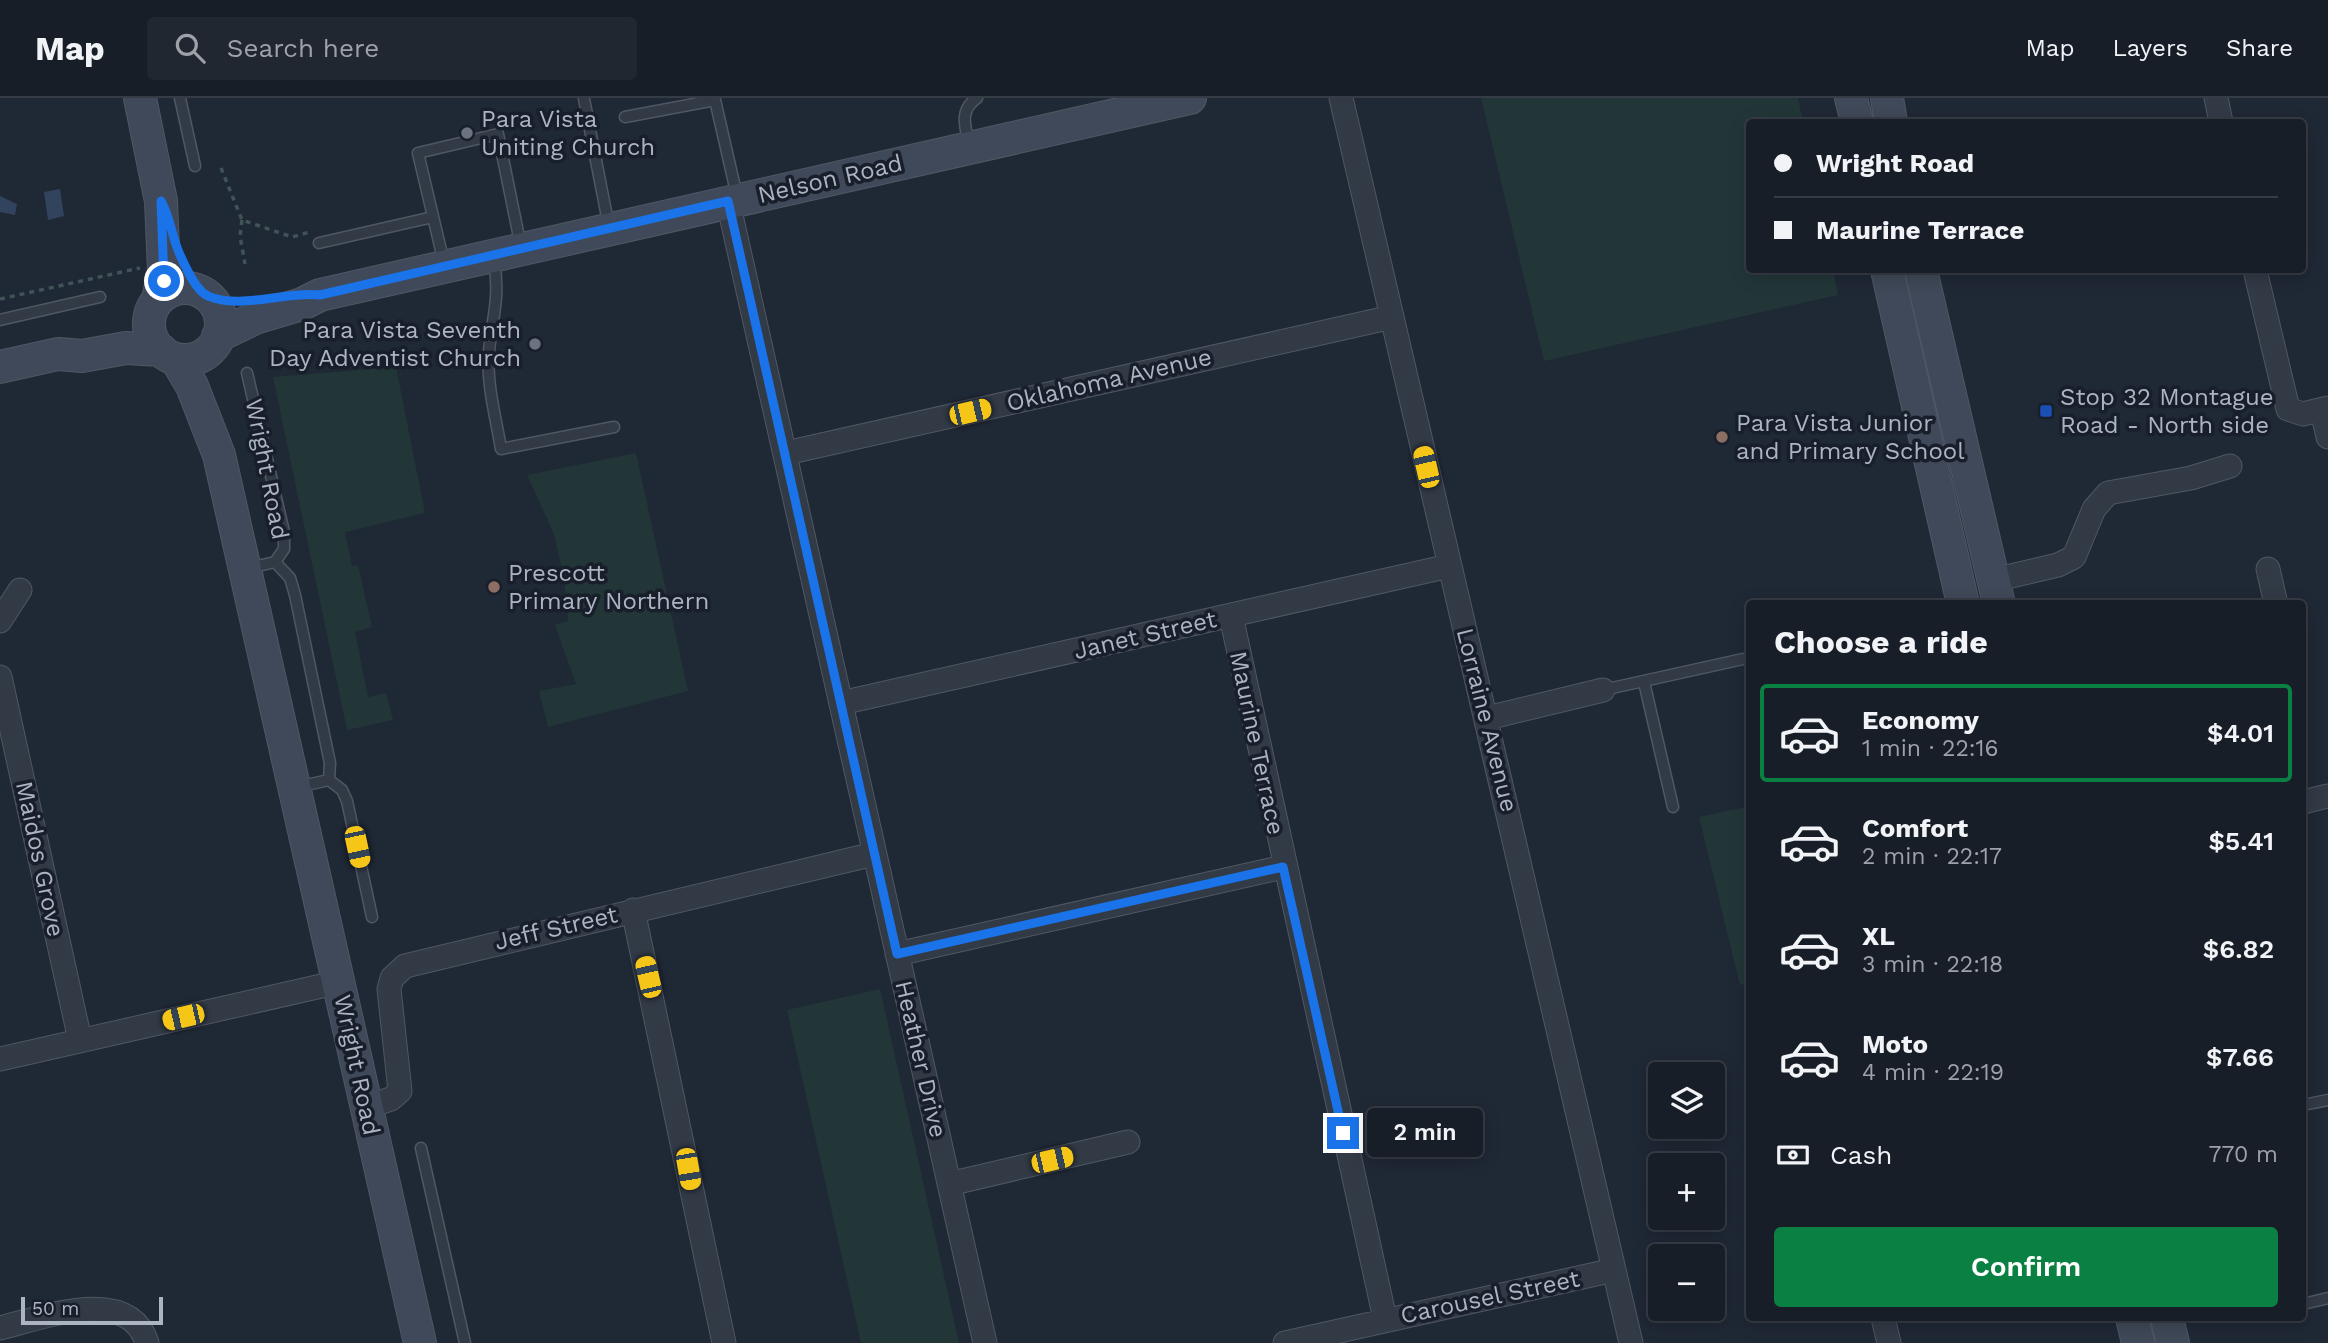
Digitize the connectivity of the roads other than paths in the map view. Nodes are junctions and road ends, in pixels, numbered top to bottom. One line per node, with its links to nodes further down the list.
1 (140, 98): 17 (main road)
2 (180, 98): 15 (lane)
3 (977, 98): 14 (lane)
4 (1190, 98): 14 (main road, Nelson Road)
5 (1341, 98): 30 (street, Lorraine Avenue)
6 (1851, 98): 11 (main road)
7 (1887, 98): 12 (main road)
8 (2216, 98): 13 (street)
9 (584, 99): 19 (lane)
10 (625, 117): 16 (lane)
11 (1856, 119)
12 (1890, 119)
13 (2220, 119)
14 (970, 147): 16 (main road, Nelson Road)
15 (195, 166)
16 (733, 200): 19 (main road, Nelson Road); 40 (street, Heather Drive)
17 (161, 201): 26 (main road); 29 (main road)
18 (433, 217): 20 (lane); 21 (lane); 22 (lane)
19 (609, 229): 21 (main road, Nelson Road)
20 (319, 243)
21 (507, 252): 22 (main road, Nelson Road); 38 (lane)
22 (444, 266): 27 (main road, Nelson Road)
23 (1888, 273): 48 (main road)
24 (1922, 273): 47 (main road)
25 (2256, 273): 37 (street)
26 (205, 294): 27 (main road, Nelson Road); 29 (main road); 32 (main road)
27 (320, 295): 32 (main road, Nelson Road)
28 (100, 297): 31 (lane)
29 (156, 303): 33 (main road); 34 (main road)
30 (1392, 317): 40 (street, Oklahoma Avenue); 44 (street, Lorraine Avenue)
31 (0, 320)
32 (214, 343): 34 (main road); 41 (main road, Wright Road)
33 (58, 354): 34 (main road); 35 (main road)
34 (169, 354): 41 (main road, Wright Road)
35 (0, 367)
36 (247, 373): 43 (lane, Wright Road)
37 (2325, 409): 39 (street)
38 (614, 428)
39 (2328, 437)
40 (786, 453): 56 (street, Heather Drive)
41 (219, 455): 43 (main road, Wright Road)
42 (2230, 466): 47 (street)
43 (260, 565): 58 (lane, Wright Road); 59 (main road, Wright Road)
44 (1449, 566): 50 (street, Janet Street); 57 (street, Lorraine Avenue)
45 (2268, 569): 49 (street)
46 (20, 590): 51 (street)
47 (1996, 592)
48 (1962, 600)
49 (2275, 600)
50 (1231, 616): 56 (street, Janet Street); 64 (street, Maurine Terrace)
51 (0, 621)
52 (1743, 659): 54 (lane)
53 (0, 677): 69 (street, Maidos Grove)
54 (1644, 681): 55 (lane); 62 (lane)
55 (1603, 690): 57 (street)
56 (841, 703): 63 (street, Heather Drive)
57 (1487, 718): 77 (street, Lorraine Avenue)
58 (329, 780): 59 (lane); 66 (lane)
59 (294, 788): 68 (main road, Wright Road)
60 (2328, 796): 61 (street)
61 (2306, 801)
62 (1672, 807)
63 (874, 854): 65 (street, Jeff Street); 67 (street, Heather Drive)
64 (1283, 867): 67 (street); 80 (street, Maurine Terrace)
65 (633, 910): 73 (street, Jeff Street); 88 (street)
66 (372, 917)
67 (897, 954): 76 (street, Heather Drive)
68 (339, 982): 69 (street); 73 (main road, Wright Road)
69 (80, 1040): 70 (street)
70 (0, 1059)
71 (2328, 1100): 72 (lane)
72 (2306, 1104)
73 (366, 1107): 86 (main road, Wright Road)
74 (1128, 1142): 76 (street)
75 (421, 1148): 87 (lane)
76 (949, 1184): 89 (street, Heather Drive)
77 (1614, 1270): 80 (street, Carousel Street); 91 (street, Lorraine Avenue)
78 (2328, 1298): 79 (lane)
79 (2306, 1303)
80 (1385, 1320): 90 (street, Carousel Street)
81 (1884, 1321): 92 (street)
82 (2133, 1321): 93 (main road)
83 (2168, 1321): 94 (main road)
84 (0, 1328): 85 (street)
85 (148, 1343)
86 (420, 1343)
87 (465, 1343)
88 (724, 1343)
89 (985, 1343)
90 (1285, 1343)
91 (1632, 1343)
92 (1889, 1343)
93 (2138, 1343)
94 (2173, 1343)

